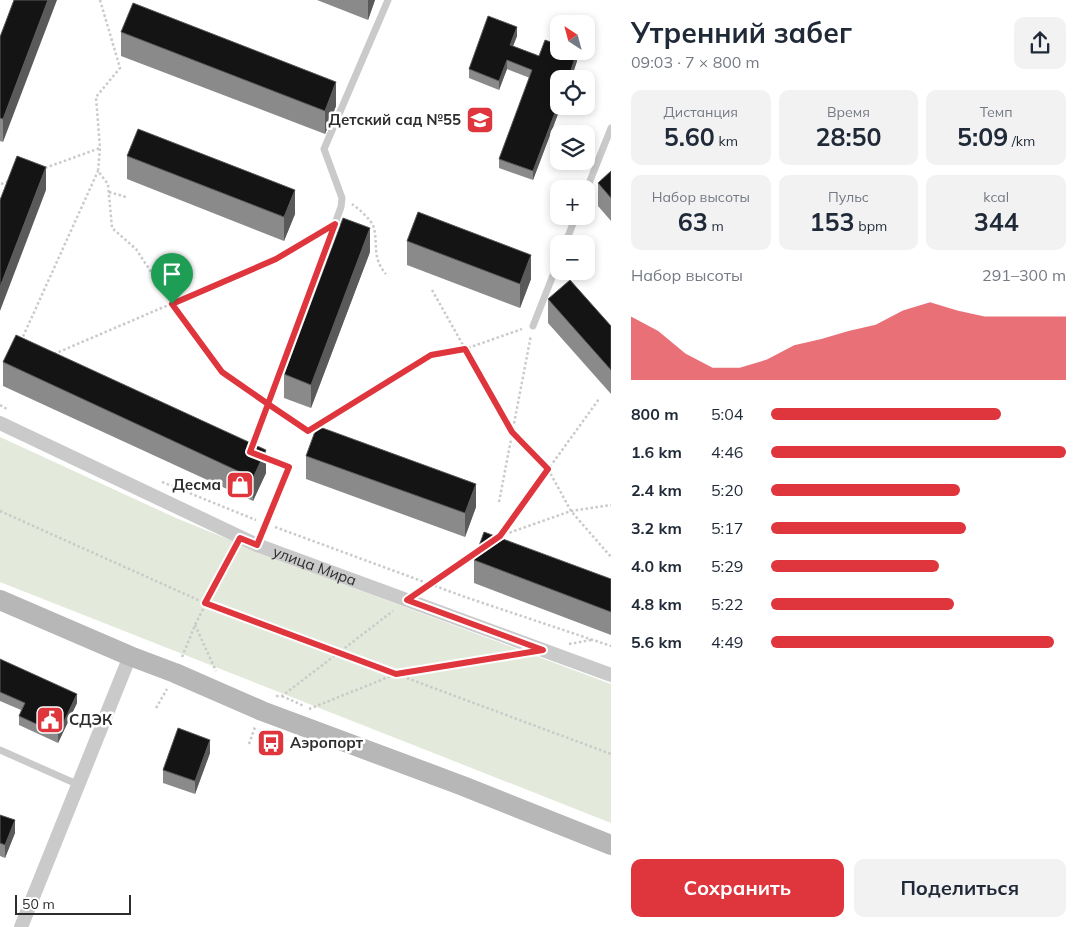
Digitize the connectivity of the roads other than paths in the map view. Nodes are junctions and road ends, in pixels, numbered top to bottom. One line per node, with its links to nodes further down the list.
1 (388, 0): 7 (lane)
2 (611, 128): 3 (lane)
3 (590, 180)
4 (551, 280): 5 (lane)
5 (532, 326)
6 (0, 423): 7 (street, улица Мира)
7 (257, 545): 10 (street, улица Мира)
8 (0, 600): 9 (main road)
9 (130, 656): 12 (street); 13 (main road)
10 (611, 675)
11 (0, 750): 12 (lane)
12 (78, 786): 14 (street)
13 (611, 845)
14 (21, 927)

